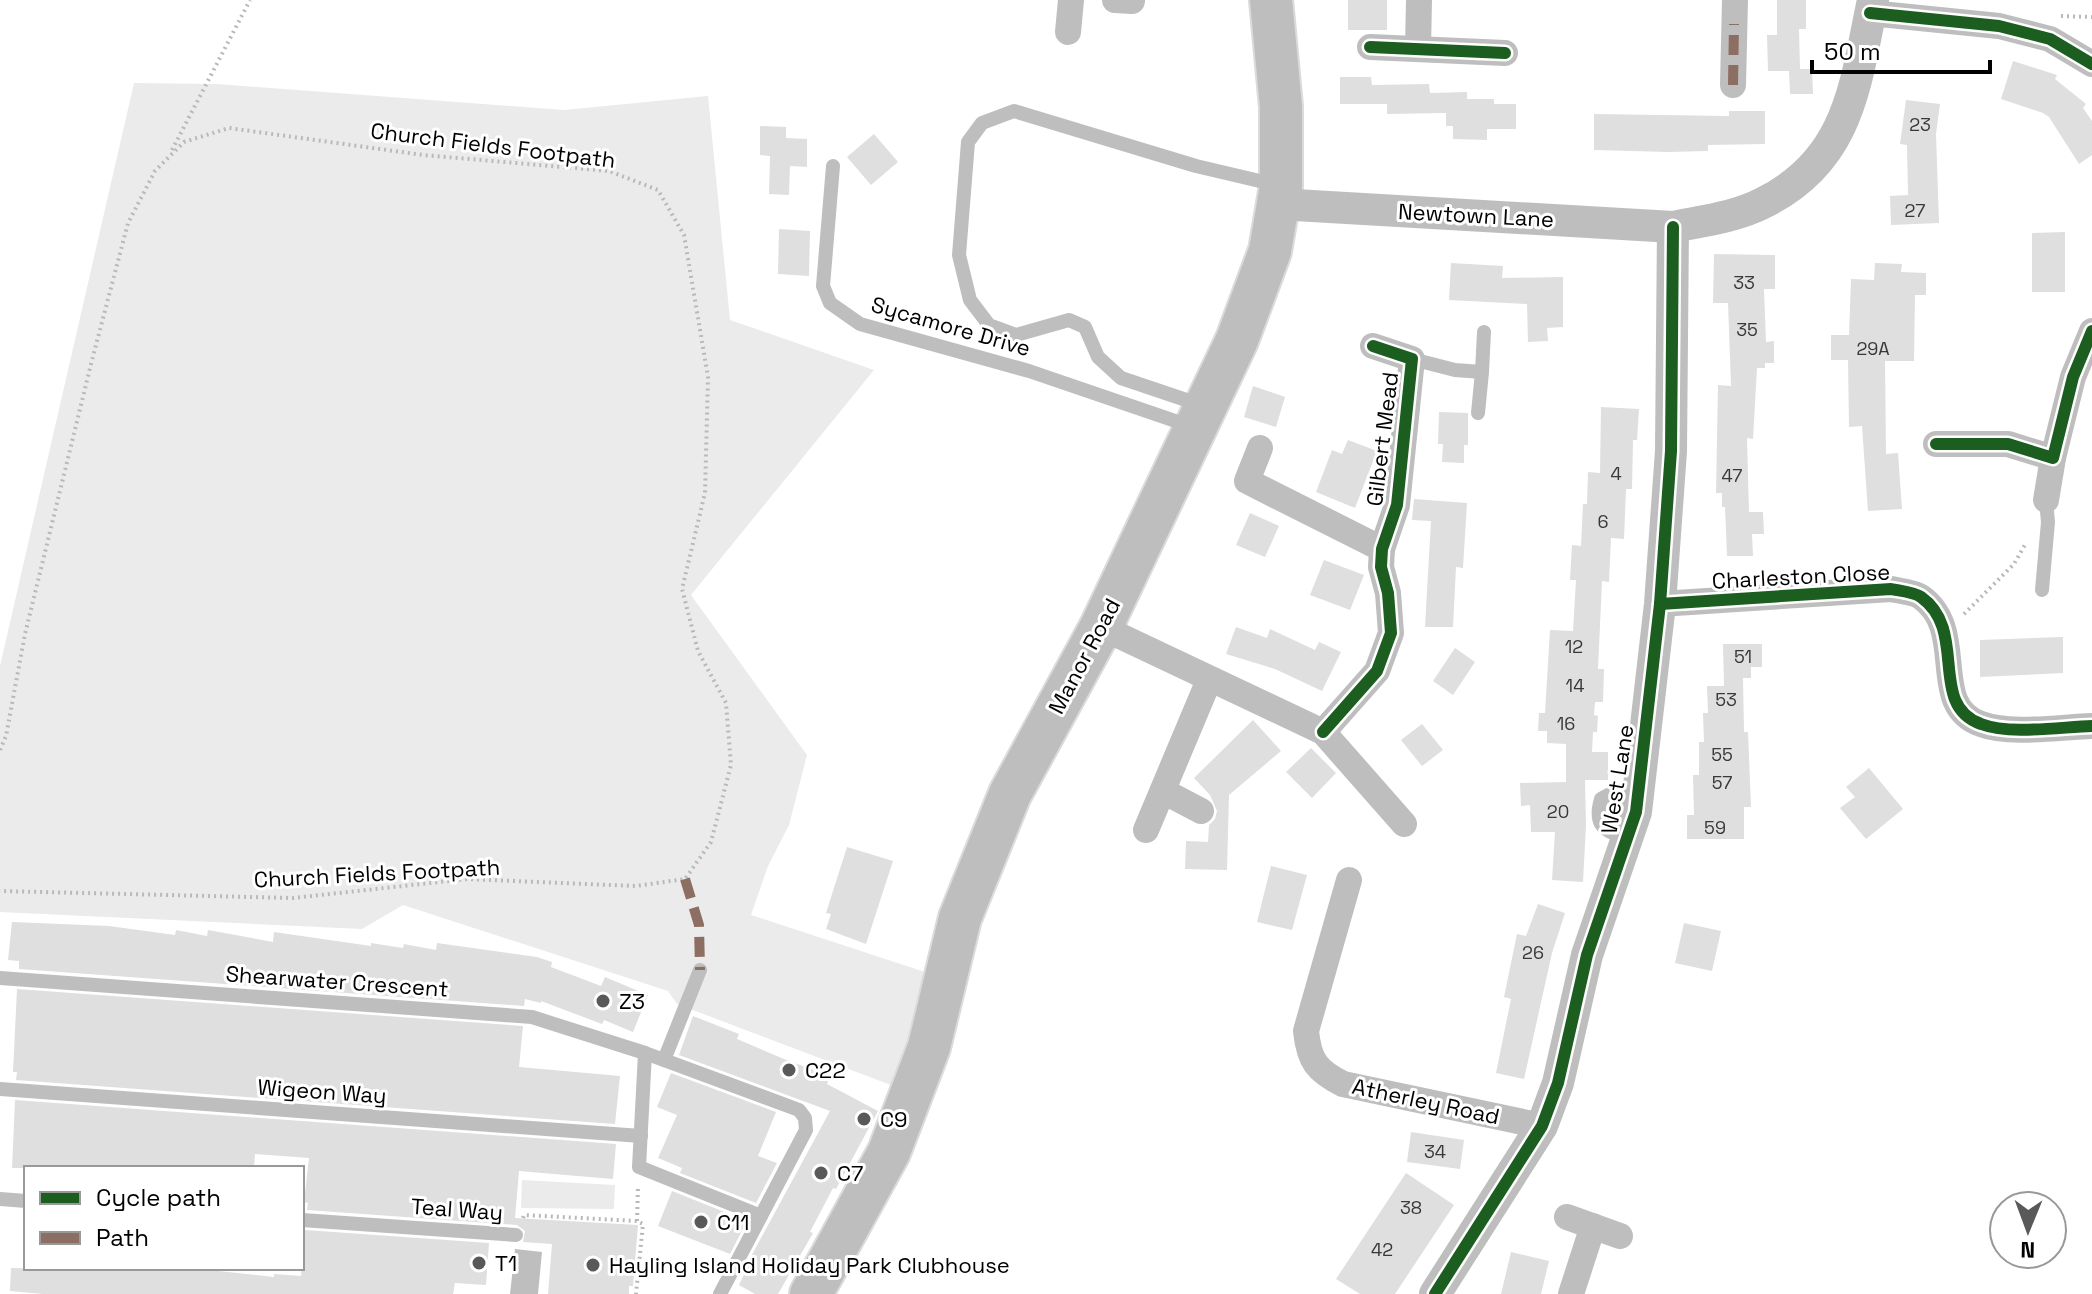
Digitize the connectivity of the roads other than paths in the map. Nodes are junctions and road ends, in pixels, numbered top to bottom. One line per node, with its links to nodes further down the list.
1 (1071, 0): 8 (street)
2 (1115, 0): 5 (street)
3 (1271, 0): 15 (main road, Manor Road)
4 (1419, 0): 10 (street)
5 (1132, 1)
6 (1871, 6): 12 (street); 16 (street)
7 (1734, 12): 13 (street)
8 (1068, 32)
9 (1370, 47): 10 (street)
10 (1418, 48): 11 (street)
11 (1505, 53)
12 (2092, 64)
13 (1733, 85)
14 (833, 166): 23 (lane, Sycamore Drive)
15 (1280, 195): 16 (street, Newtown Lane); 23 (main road, Manor Road); 23 (lane)
16 (1673, 227): 30 (street, West Lane)
17 (2092, 331): 26 (street)
18 (1484, 332): 21 (lane)
19 (1373, 346): 20 (street, Gilbert Mead)
20 (1412, 359): 21 (lane); 28 (street, Gilbert Mead)
21 (1482, 372): 22 (lane)
22 (1478, 413)
23 (1200, 417): 31 (main road, Manor Road)
24 (1936, 444): 26 (street)
25 (1260, 448): 28 (street)
26 (2053, 458): 27 (street)
27 (2046, 500): 29 (lane)
28 (1382, 549): 34 (street, Gilbert Mead)
29 (2042, 590)
30 (1660, 604): 33 (street, Charleston Close); 45 (street, West Lane)
31 (1101, 627): 32 (street); 56 (main road, Manor Road)
32 (1209, 680): 34 (street); 35 (street)
33 (2092, 726)
34 (1323, 732): 37 (street)
35 (1163, 791): 36 (street); 38 (street)
36 (1201, 811)
37 (1404, 824)
38 (1146, 830)
39 (1349, 880): 45 (street, Atherley Road)
40 (700, 970): 43 (lane)
41 (0, 978): 42 (lane, Shearwater Crescent)
42 (645, 1053): 43 (lane, Shearwater Crescent); 46 (lane)
43 (664, 1060): 49 (lane, Shearwater Crescent)
44 (0, 1089): 46 (lane, Wigeon Way)
45 (1542, 1126): 57 (street, West Lane)
46 (641, 1136): 49 (lane)
47 (0, 1199): 48 (lane)
48 (24, 1201)
49 (761, 1216): 55 (lane)
50 (1567, 1217): 52 (street)
51 (304, 1220): 53 (lane, Teal Way)
52 (1593, 1226): 54 (street); 58 (street)
53 (516, 1235)
54 (1620, 1236)
55 (720, 1294)
56 (811, 1294)
57 (1435, 1294)
58 (1571, 1294)

